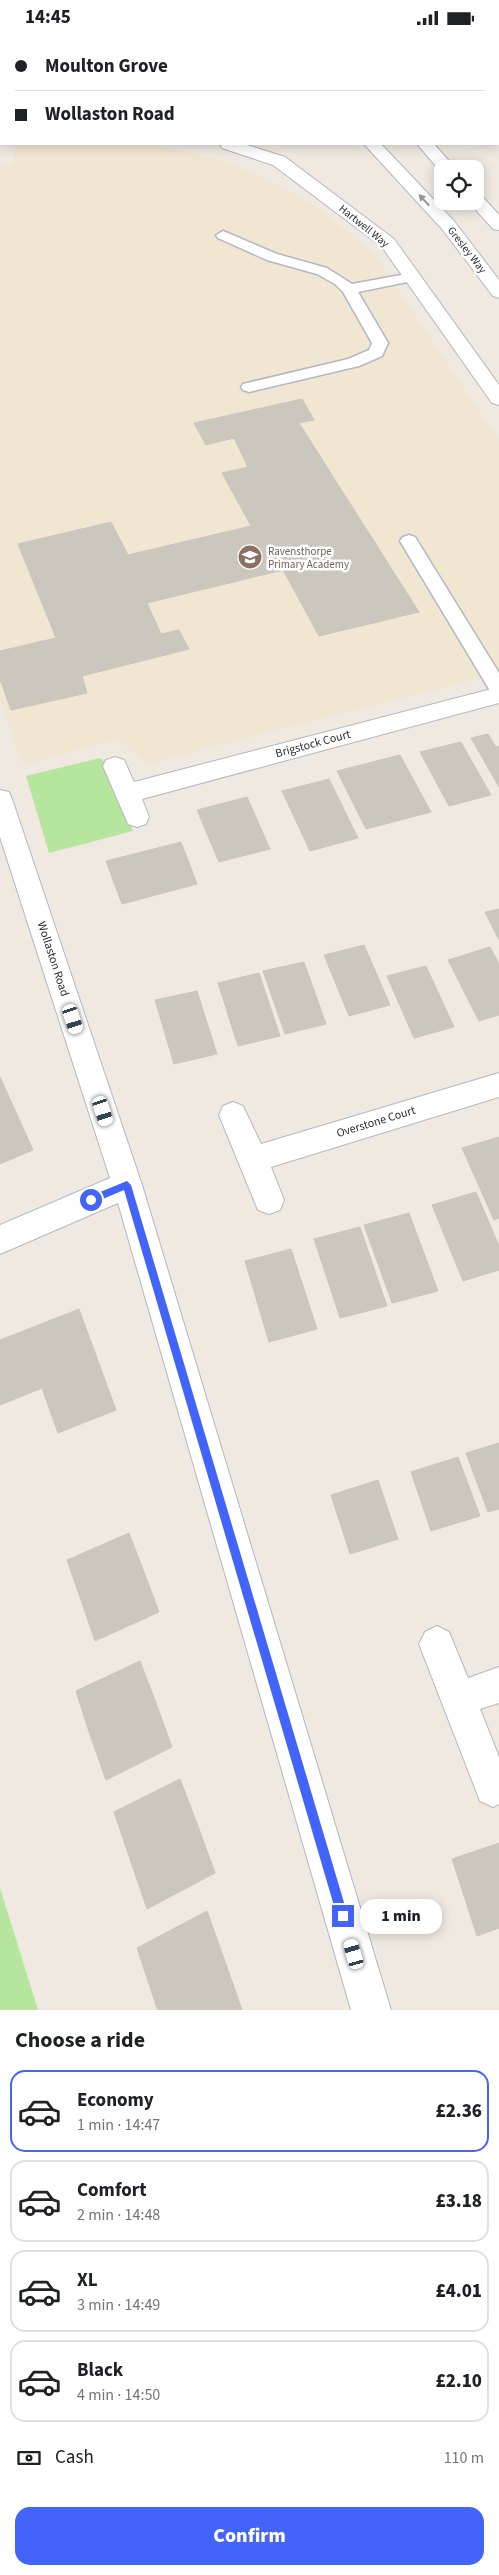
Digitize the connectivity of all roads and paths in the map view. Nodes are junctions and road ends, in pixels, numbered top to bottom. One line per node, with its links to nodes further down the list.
1 (231, 145): 8 (street, Hartwell Way)
2 (373, 145): 10 (street, Gresley Way, one-way to 2)
3 (426, 145): 4 (street)
4 (440, 160)
5 (484, 209): 6 (street)
6 (499, 225)
7 (223, 235): 9 (lane)
8 (412, 277): 9 (lane); 12 (street, Hartwell Way)
9 (349, 289): 11 (lane)
10 (499, 291)
11 (249, 387)
12 (499, 399)
13 (409, 541): 14 (lane)
14 (499, 689)
15 (499, 695): 17 (street, Brigstock Court)
16 (115, 766): 17 (street)
17 (126, 793): 19 (street)
18 (0, 799): 23 (street, Wollaston Road)
19 (137, 817)
20 (499, 1085): 22 (street, Overstone Court)
21 (233, 1115): 22 (street)
22 (253, 1159): 24 (street)
23 (127, 1185): 25 (street); 30 (street, Wollaston Road)
24 (269, 1200)
25 (0, 1239)
26 (437, 1644): 28 (street)
27 (499, 1685): 28 (street)
28 (458, 1699): 29 (street)
29 (493, 1788)
30 (371, 2010)

